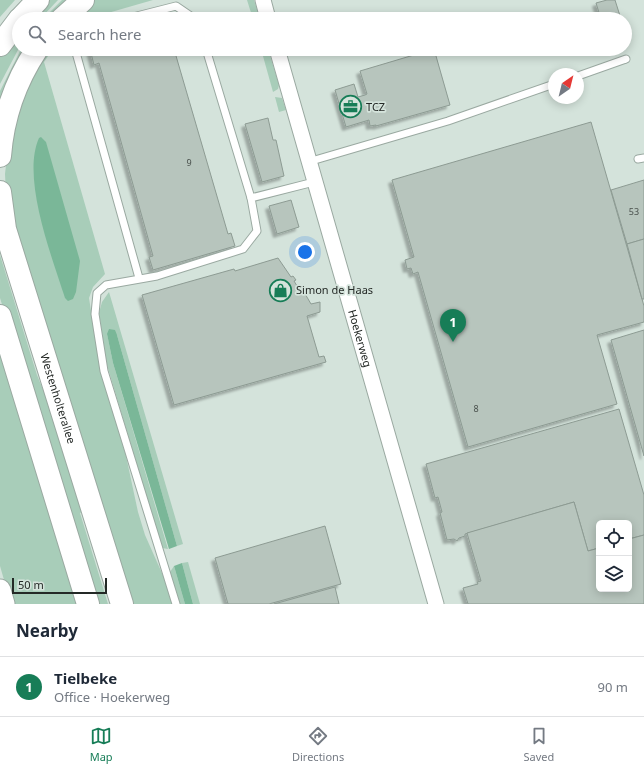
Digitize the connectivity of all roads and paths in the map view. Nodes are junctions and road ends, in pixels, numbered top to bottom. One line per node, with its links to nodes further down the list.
1 (38, 0): 4 (main road)
2 (83, 0): 5 (main road)
3 (263, 0): 8 (street)
4 (26, 12)
5 (70, 12)
6 (152, 12): 7 (lane)
7 (185, 12)
8 (266, 12)
9 (12, 29): 10 (main road)
10 (0, 46)
11 (33, 56): 18 (main road)
12 (77, 56): 24 (lane)
13 (208, 56): 23 (lane)
14 (279, 56): 20 (street, Hoekerweg)
15 (626, 60): 16 (lane)
16 (584, 74)
17 (548, 86): 20 (lane)
18 (1, 122): 19 (main road)
19 (0, 156)
20 (308, 162): 21 (street, Hoekerweg)
21 (314, 182): 23 (lane); 31 (street, Hoekerweg)
22 (0, 192): 29 (main road, Westenholterallee)
23 (251, 198): 24 (lane)
24 (139, 278): 30 (lane)
25 (0, 316): 28 (main road)
26 (0, 590): 27 (street)
27 (4, 604)
28 (88, 604)
29 (122, 604)
30 (176, 604)
31 (436, 604)

